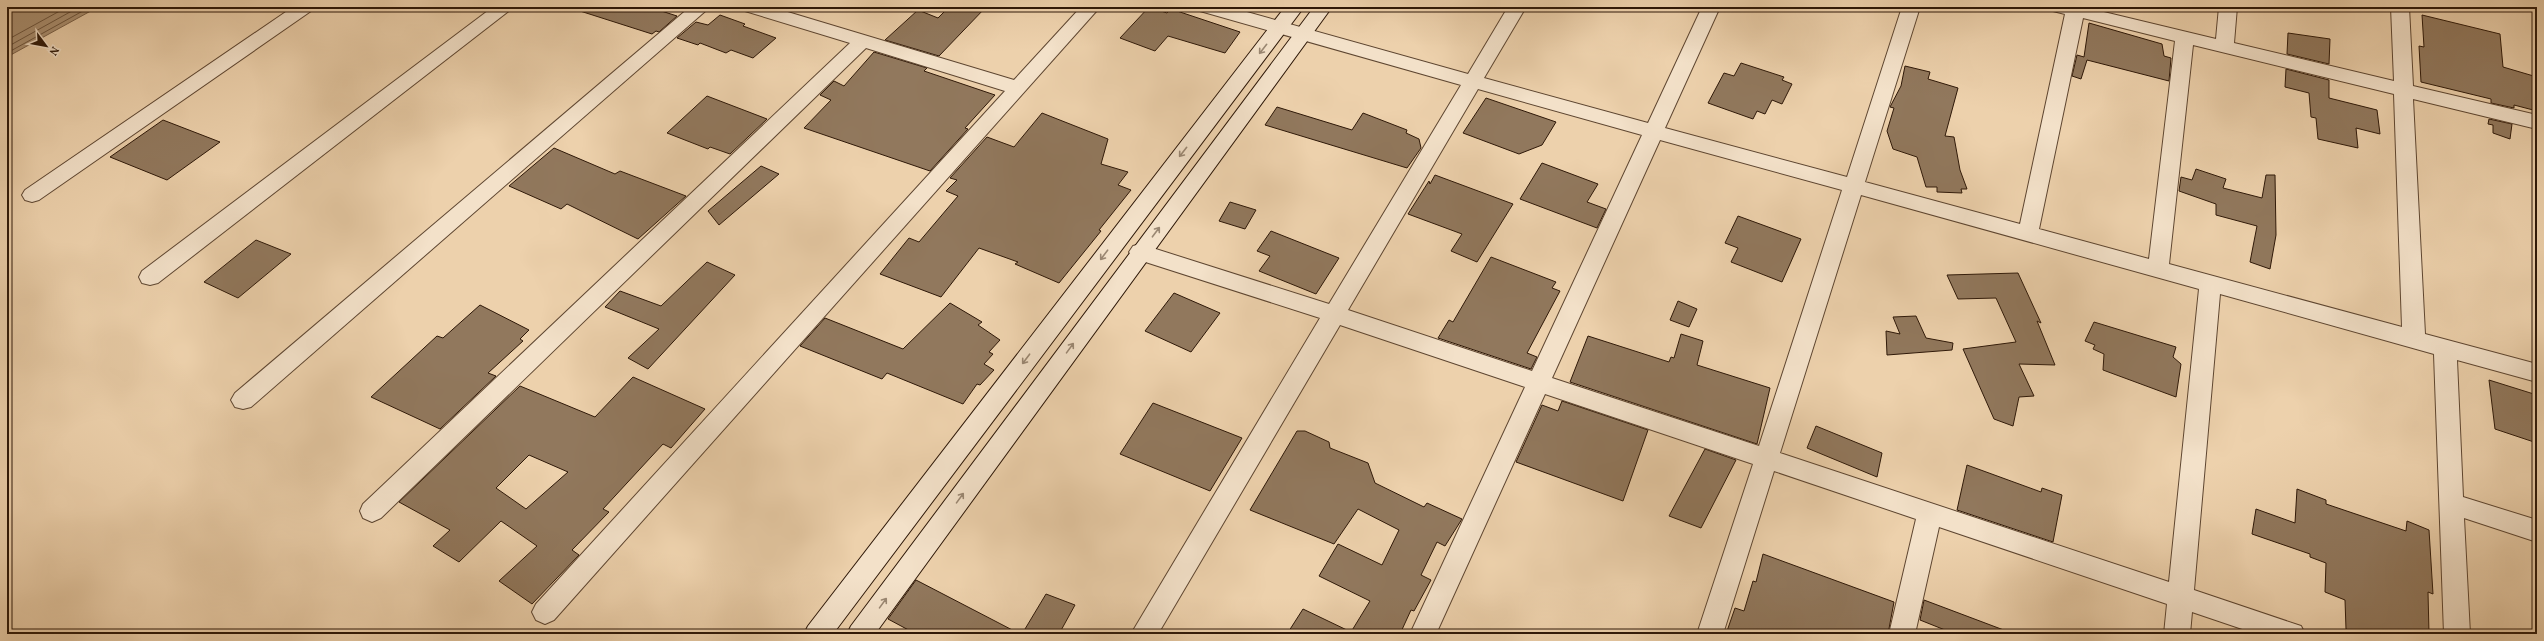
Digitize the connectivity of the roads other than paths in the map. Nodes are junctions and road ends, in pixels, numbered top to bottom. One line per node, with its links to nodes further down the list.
1 (305, 7): 26 (street)
2 (505, 7): 30 (street)
3 (701, 7): 39 (street)
4 (751, 7): 18 (street)
5 (1091, 7): 21 (street)
6 (1206, 7): 15 (street)
7 (1295, 7): 15 (street)
8 (1323, 7): 16 (street)
9 (1517, 7): 20 (street)
10 (1711, 7): 24 (street)
11 (1911, 7): 25 (street)
12 (2228, 7): 19 (street)
13 (2400, 7): 22 (street)
14 (2067, 9): 17 (street); 27 (street)
15 (1280, 26): 16 (street); 37 (street, one-way to 37)
16 (1304, 33): 20 (street); 28 (street, one-way to 16)
17 (2185, 38): 19 (street); 29 (street)
18 (863, 41): 21 (street); 42 (street)
19 (2224, 47): 22 (street)
20 (1474, 82): 24 (street); 32 (street)
21 (1018, 88): 46 (street)
22 (2404, 90): 23 (street); 33 (street)
23 (2537, 122)
24 (1654, 131): 25 (street); 36 (street)
25 (1855, 186): 27 (street); 40 (street)
26 (32, 195)
27 (2028, 234): 29 (street)
28 (1140, 252): 32 (street); 38 (street, one-way to 28)
29 (2158, 269): 31 (street)
30 (150, 277)
31 (2210, 284): 33 (street); 45 (street)
32 (1334, 314): 36 (street); 49 (street)
33 (2414, 339): 34 (street)
34 (2445, 348): 35 (street); 41 (street)
35 (2537, 373)
36 (1539, 383): 40 (street); 50 (street)
37 (1004, 386): 38 (street); 47 (street)
38 (1035, 396): 48 (street, one-way to 38)
39 (243, 400)
40 (1766, 459): 43 (street); 51 (street)
41 (2452, 504): 44 (street); 55 (street)
42 (372, 511)
43 (1930, 513): 45 (street); 52 (street)
44 (2537, 531)
45 (2180, 597): 53 (street); 54 (street)
46 (545, 612)
47 (817, 634)
48 (860, 634)
49 (1144, 634)
50 (1423, 634)
51 (1710, 634)
52 (1902, 634)
53 (2177, 634)
54 (2292, 634)
55 (2457, 634)

